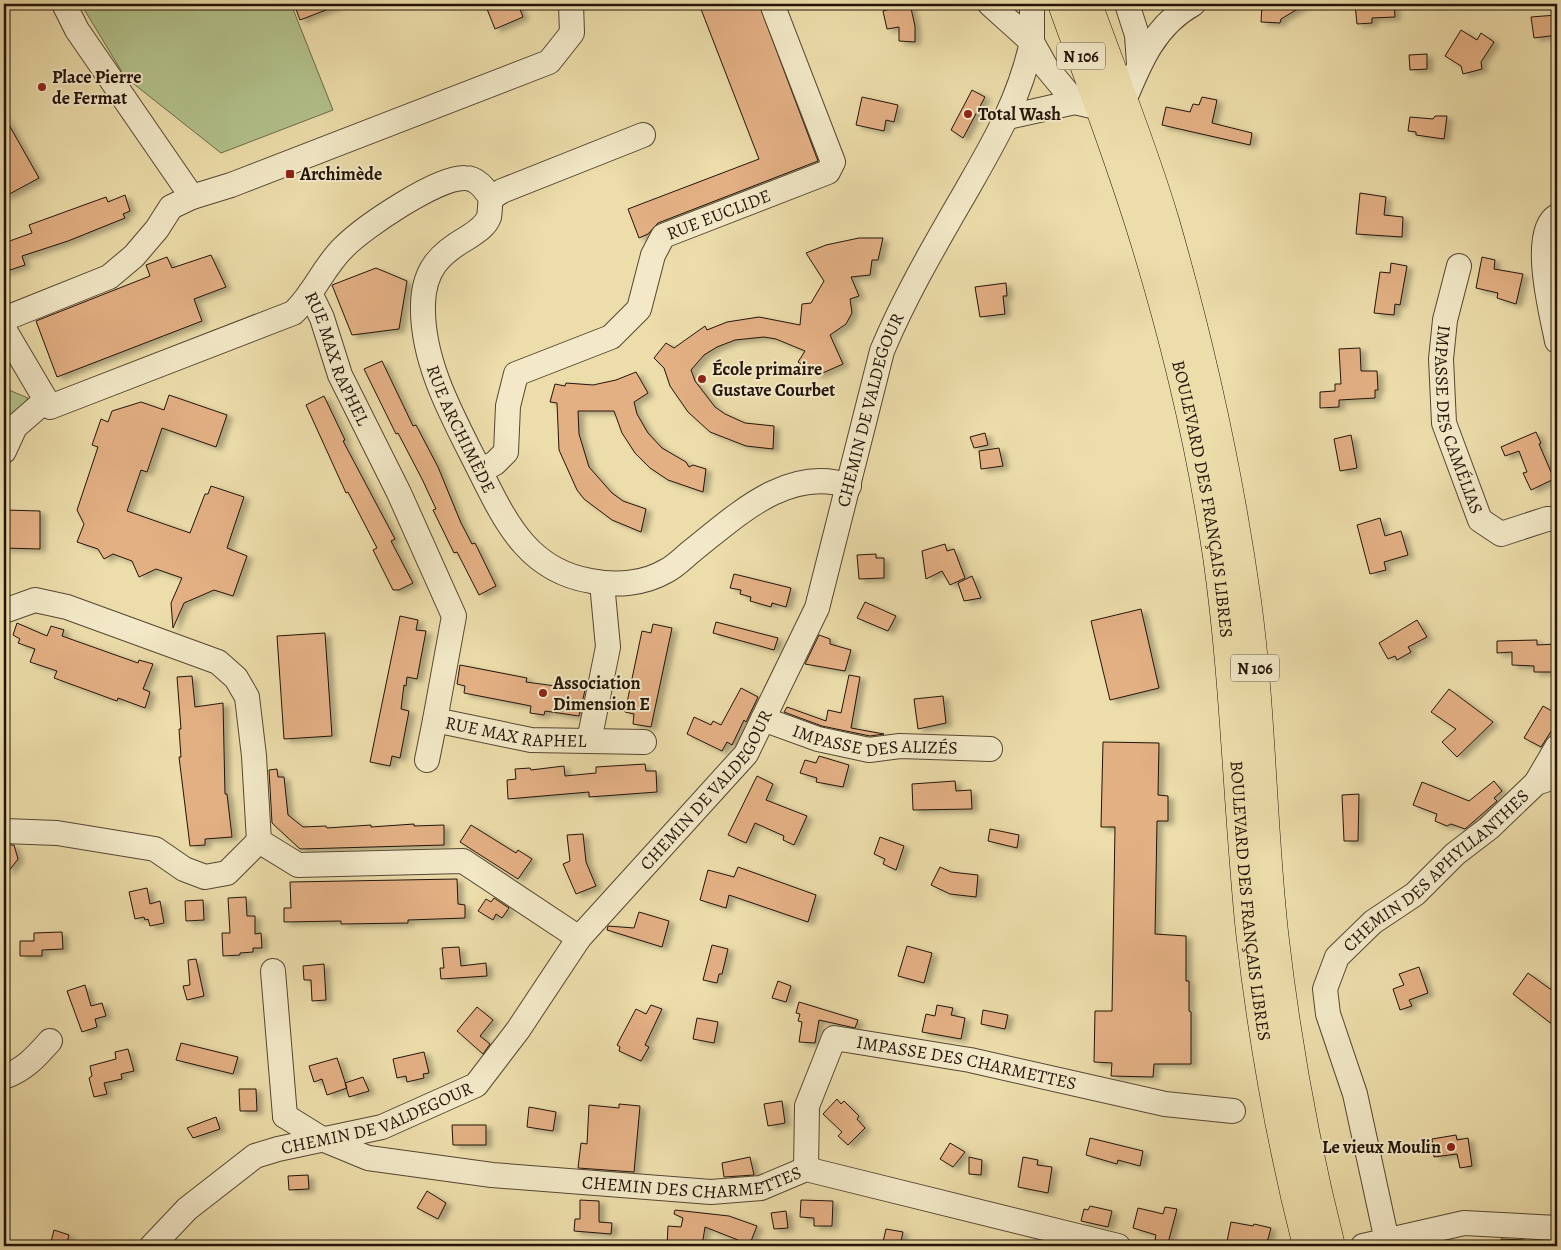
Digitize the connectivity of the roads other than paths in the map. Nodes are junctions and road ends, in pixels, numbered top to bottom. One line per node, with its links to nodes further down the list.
1 (64, 4): 15 (street)
2 (571, 4): 15 (street)
3 (772, 4): 25 (street, RUE EUCLIDE)
4 (990, 4): 10 (street)
5 (1032, 4): 10 (street, CHEMIN DE VALDEGOUR)
6 (1062, 4): 12 (main road, BOULEVARD DES FRANÇAIS LIBRES / N 106)
7 (1088, 4): 12 (main road, BOULEVARD DES FRANÇAIS LIBRES / N 106)
8 (1128, 4): 11 (street)
9 (1182, 5): 11 (street)
10 (1032, 42): 12 (street); 13 (street, CHEMIN DE VALDEGOUR)
11 (1139, 64): 12 (street)
12 (1099, 104): 13 (street); 55 (main road, BOULEVARD DES FRANÇAIS LIBRES / N 106); 56 (main road, BOULEVARD DES FRANÇAIS LIBRES / N 106)
13 (1008, 117): 26 (street, CHEMIN DE VALDEGOUR)
14 (643, 134): 16 (street)
15 (192, 197): 20 (street)
16 (490, 198): 19 (street); 25 (street, RUE ARCHIMÈDE)
17 (1557, 216): 22 (street)
18 (1458, 266): 27 (street, IMPASSE DES CAMÉLIAS)
19 (310, 293): 23 (street, RUE MAX RAPHEL); 30 (street, RUE MAX RAPHEL)
20 (4, 319)
21 (4, 329): 23 (street)
22 (1557, 341)
23 (46, 400): 24 (street)
24 (4, 451)
25 (481, 471): 28 (street, RUE ARCHIMÈDE)
26 (849, 486): 28 (street, RUE ARCHIMÈDE); 31 (street, CHEMIN DE VALDEGOUR)
27 (1557, 519)
28 (602, 583): 32 (street, RUE MAX RAPHEL)
29 (4, 611): 39 (street)
30 (435, 720): 32 (street, RUE MAX RAPHEL); 36 (street, RUE MAX RAPHEL)
31 (763, 720): 35 (street, IMPASSE DES ALIZÉS); 40 (street, CHEMIN DE VALDEGOUR)
32 (589, 740): 33 (street)
33 (644, 742)
34 (1557, 747): 37 (street)
35 (990, 749)
36 (427, 760)
37 (1546, 780): 52 (street, CHEMIN DES APHYLLANTHES)
38 (4, 831): 39 (street)
39 (259, 841): 40 (street)
40 (578, 938): 46 (street, CHEMIN DE VALDEGOUR)
41 (273, 971): 45 (street)
42 (50, 1041): 43 (street)
43 (4, 1077)
44 (1233, 1111): 50 (street, IMPASSE DES CHARMETTES)
45 (285, 1116): 47 (street, CHEMIN DES CHARMETTES); 48 (street)
46 (372, 1129): 47 (street, CHEMIN DE VALDEGOUR); 49 (street, CHEMIN DES CHARMETTES)
47 (322, 1140): 48 (street, CHEMIN DE VALDEGOUR); 49 (street, CHEMIN DES CHARMETTES)
48 (255, 1156): 53 (street, CHEMIN DE VALDEGOUR)
49 (407, 1163): 50 (street, CHEMIN DES CHARMETTES)
50 (806, 1169): 54 (street, CHEMIN DES CHARMETTES)
51 (1557, 1228): 52 (street)
52 (1374, 1244)
53 (152, 1246)
54 (1118, 1246)
55 (1307, 1246)
56 (1331, 1246)

